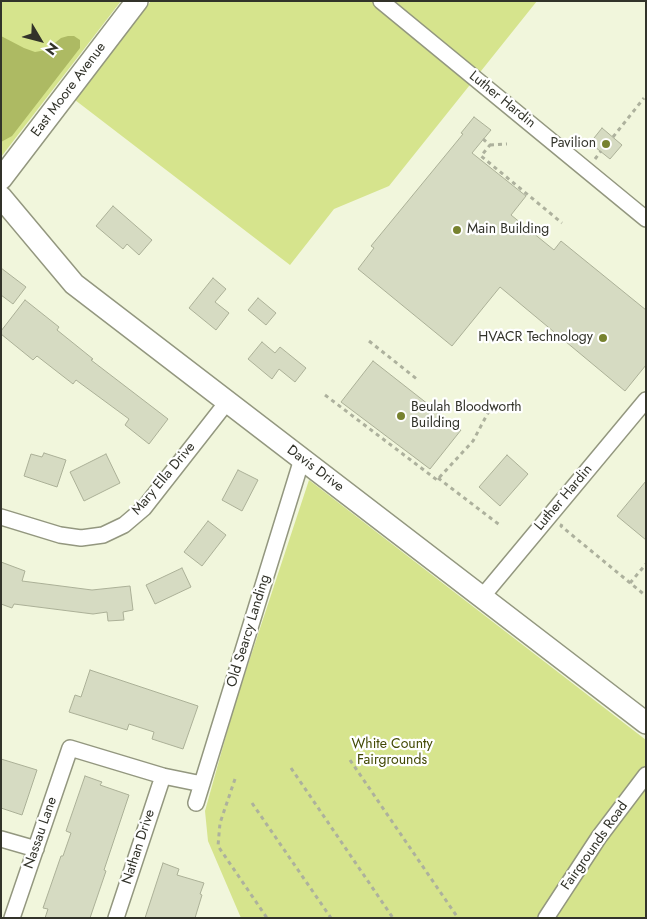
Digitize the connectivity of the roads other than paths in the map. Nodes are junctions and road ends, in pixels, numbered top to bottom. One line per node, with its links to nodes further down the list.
1 (137, 1): 3 (street, East Moore Avenue)
2 (381, 1): 5 (street, Luther Hardin)
3 (1, 179)
4 (1, 197): 7 (street, Davis Drive)
5 (646, 219)
6 (646, 400): 10 (street, Luther Hardin)
7 (227, 402): 8 (street, Davis Drive); 9 (street, Mary Ella Drive)
8 (302, 459): 10 (street, Davis Drive); 14 (street, Old Searcy Landing)
9 (1, 518)
10 (482, 597): 11 (street, Davis Drive)
11 (646, 723)
12 (646, 775): 20 (street, Fairgrounds Road)
13 (163, 776): 14 (street); 17 (street, Nassau Lane); 19 (street, Nathan Drive)
14 (202, 784): 15 (street, Old Searcy Landing)
15 (196, 803)
16 (1, 839): 17 (street)
17 (36, 849): 18 (street, Nassau Lane)
18 (12, 918)
19 (116, 918)
20 (546, 918)

